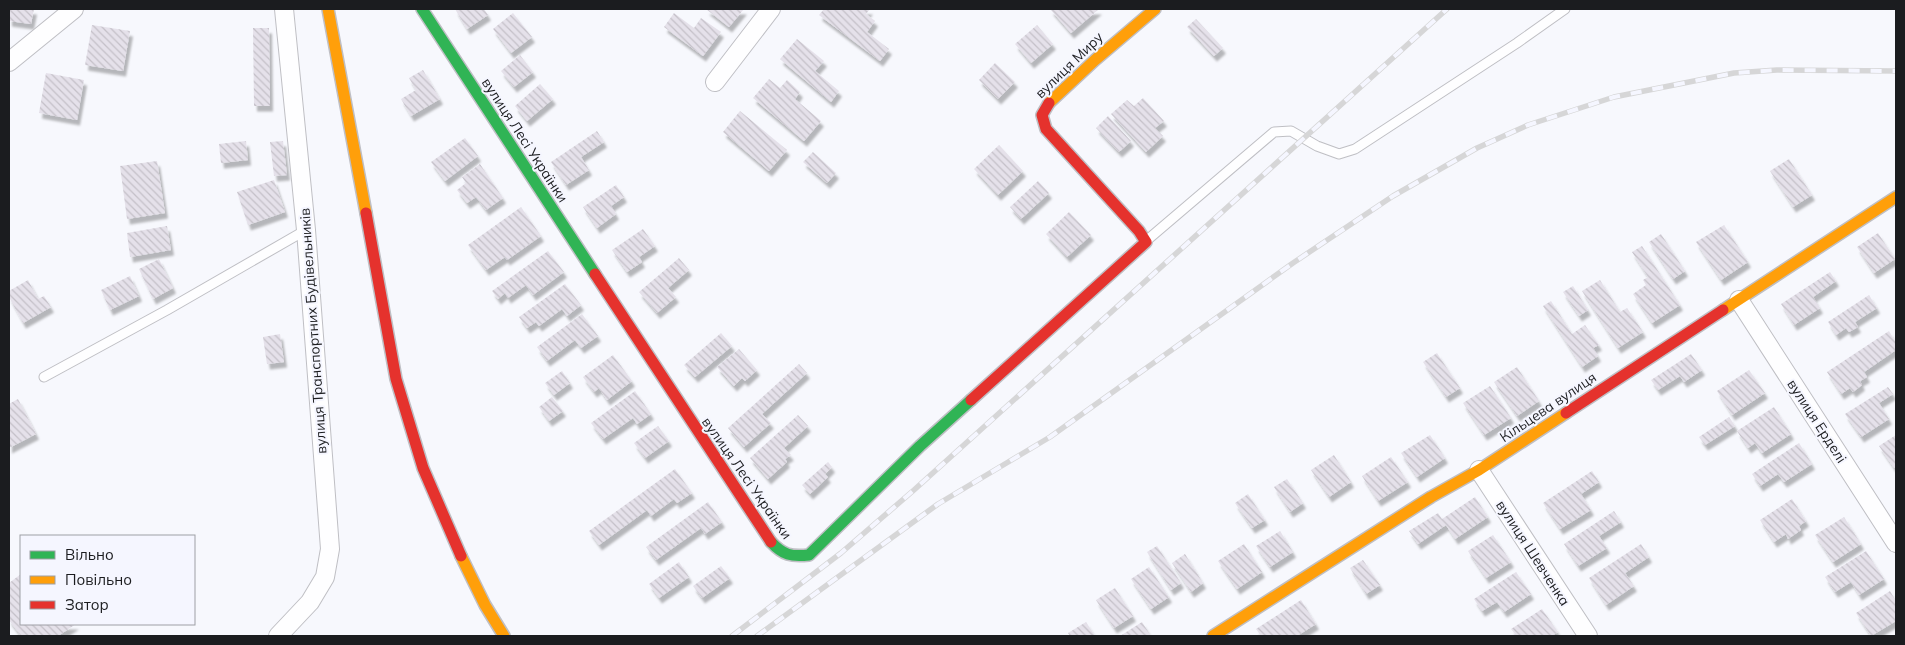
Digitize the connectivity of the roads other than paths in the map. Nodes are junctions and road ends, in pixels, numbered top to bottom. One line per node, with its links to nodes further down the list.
1 (74, 9): 8 (street)
2 (284, 9): 11 (street, вулиця Транспортних Будівельників)
3 (328, 9): 19 (street)
4 (422, 9): 12 (street, вулиця Лесі Українки)
5 (771, 9): 9 (street)
6 (1155, 9): 12 (street, вулиця Миру)
7 (1565, 9): 12 (lane)
8 (9, 62)
9 (715, 82)
10 (1896, 197): 13 (street, Кільцева вулиця)
11 (306, 230): 14 (lane); 18 (street, вулиця Транспортних Будівельників)
12 (1146, 242)
13 (1739, 300): 15 (street, Кільцева вулиця); 16 (street, вулиця Ерделі)
14 (44, 377)
15 (1479, 470): 17 (street, Кільцева вулиця); 21 (street, вулиця Шевченка)
16 (1896, 543)
17 (1233, 631): 20 (street, Кільцева вулиця)
18 (278, 636)
19 (504, 636)
20 (1213, 636)
21 (1588, 636)

